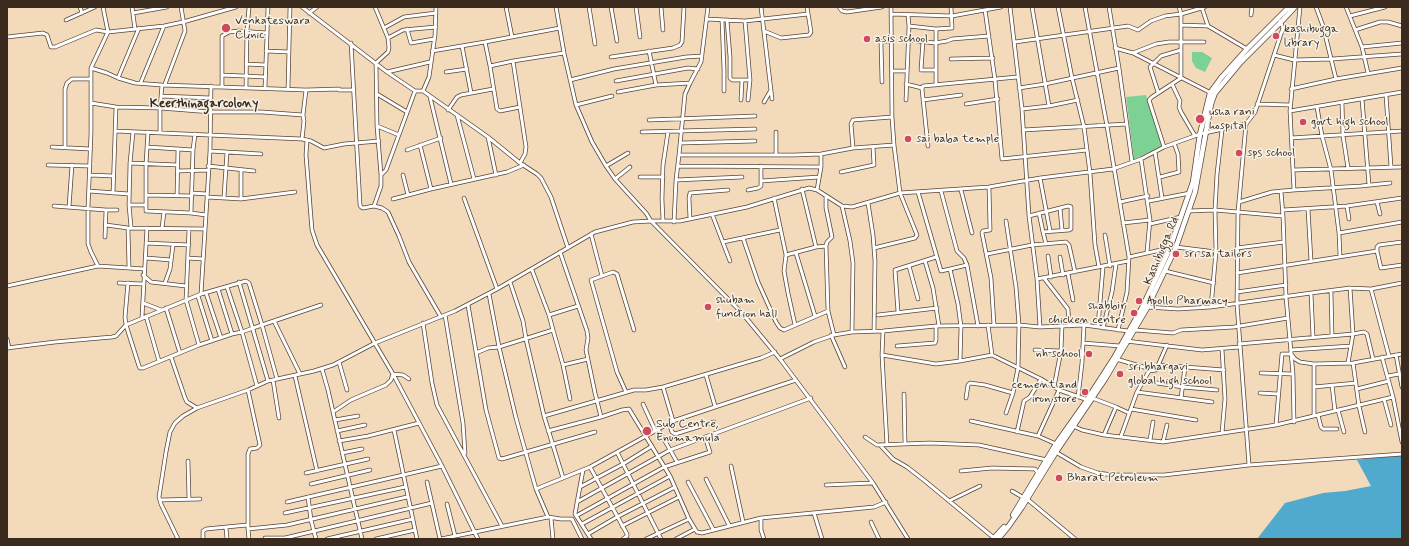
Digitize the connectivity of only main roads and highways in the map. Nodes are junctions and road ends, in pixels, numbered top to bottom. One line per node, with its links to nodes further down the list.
1 (1289, 7): 3 (main road, Kashibugga Rd)
2 (1295, 7): 3 (main road, Kashibugga Rd)
3 (1279, 20): 4 (main road, Kashibugga Rd); 4 (main road, Kashibugga Rd)
4 (1212, 93): 5 (main road, Kashibugga Rd)
5 (1203, 133): 6 (main road, Kashibugga Rd); 6 (main road, Kashibugga Rd)
6 (1145, 307): 7 (main road, Kashibugga Rd); 7 (main road, Kashibugga Rd)
7 (1126, 341): 8 (main road, Kashibugga Rd); 8 (main road, Kashibugga Rd)
8 (1115, 359): 9 (main road, Kashibugga Rd)
9 (1072, 426): 10 (main road, Kashibugga Rd); 10 (main road, Kashibugga Rd)
10 (1054, 451): 11 (main road, Kashibugga Rd)
11 (994, 539)

